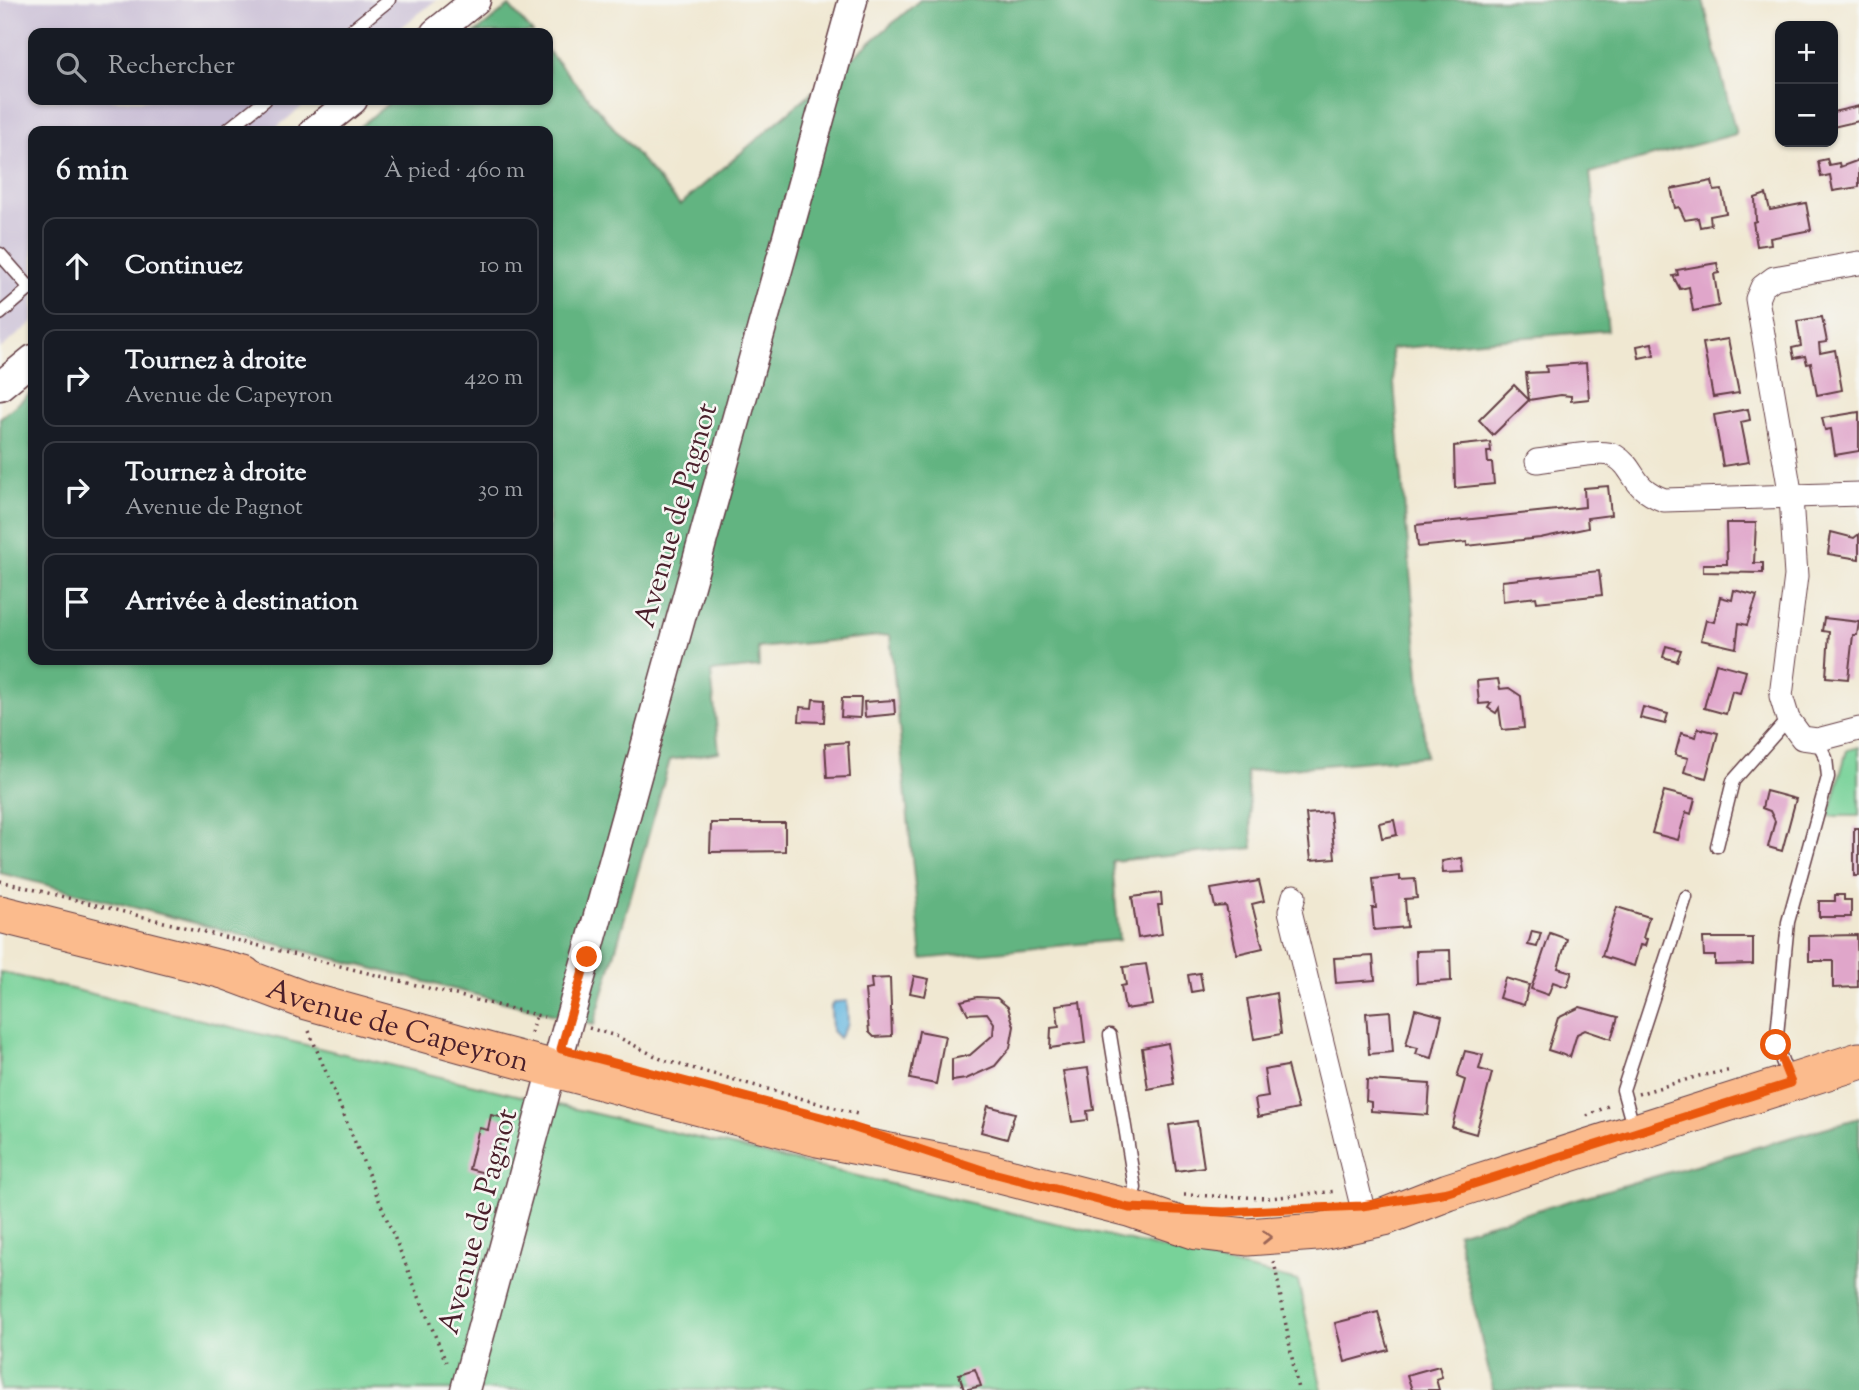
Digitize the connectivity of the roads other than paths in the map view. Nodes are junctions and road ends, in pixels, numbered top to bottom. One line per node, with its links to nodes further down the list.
1 (389, 0): 4 (lane)
2 (476, 0): 5 (street)
3 (853, 0): 28 (street, Avenue de Pagnot)
4 (354, 28)
5 (441, 28)
6 (259, 105): 8 (lane)
7 (347, 105): 9 (street)
8 (232, 126)
9 (320, 126)
10 (0, 254): 12 (lane)
11 (1859, 263): 19 (street)
12 (28, 283)
13 (28, 290): 14 (lane)
14 (0, 314)
15 (28, 363): 16 (street)
16 (0, 387)
17 (1537, 461): 19 (street)
18 (1859, 494): 19 (street)
19 (1791, 497): 20 (street)
20 (1788, 719): 22 (street); 23 (lane)
21 (1859, 729): 22 (street)
22 (1817, 740): 30 (lane)
23 (1717, 846)
24 (1294, 896): 33 (street)
25 (1686, 897): 31 (lane)
26 (0, 914): 28 (main road, Avenue de Capeyron)
27 (1110, 1035): 34 (lane)
28 (554, 1045): 34 (main road, Avenue de Capeyron); 35 (street, Avenue de Pagnot)
29 (1859, 1061): 30 (main road, Avenue de Capeyron)
30 (1791, 1083): 31 (main road, Avenue de Capeyron)
31 (1636, 1135): 32 (main road, Avenue de Capeyron)
32 (1448, 1192): 33 (main road, Avenue de Capeyron); 34 (main road, Avenue de Capeyron, one-way to 32)
33 (1362, 1206): 34 (main road, Avenue de Capeyron)
34 (1129, 1208)
35 (466, 1390)

